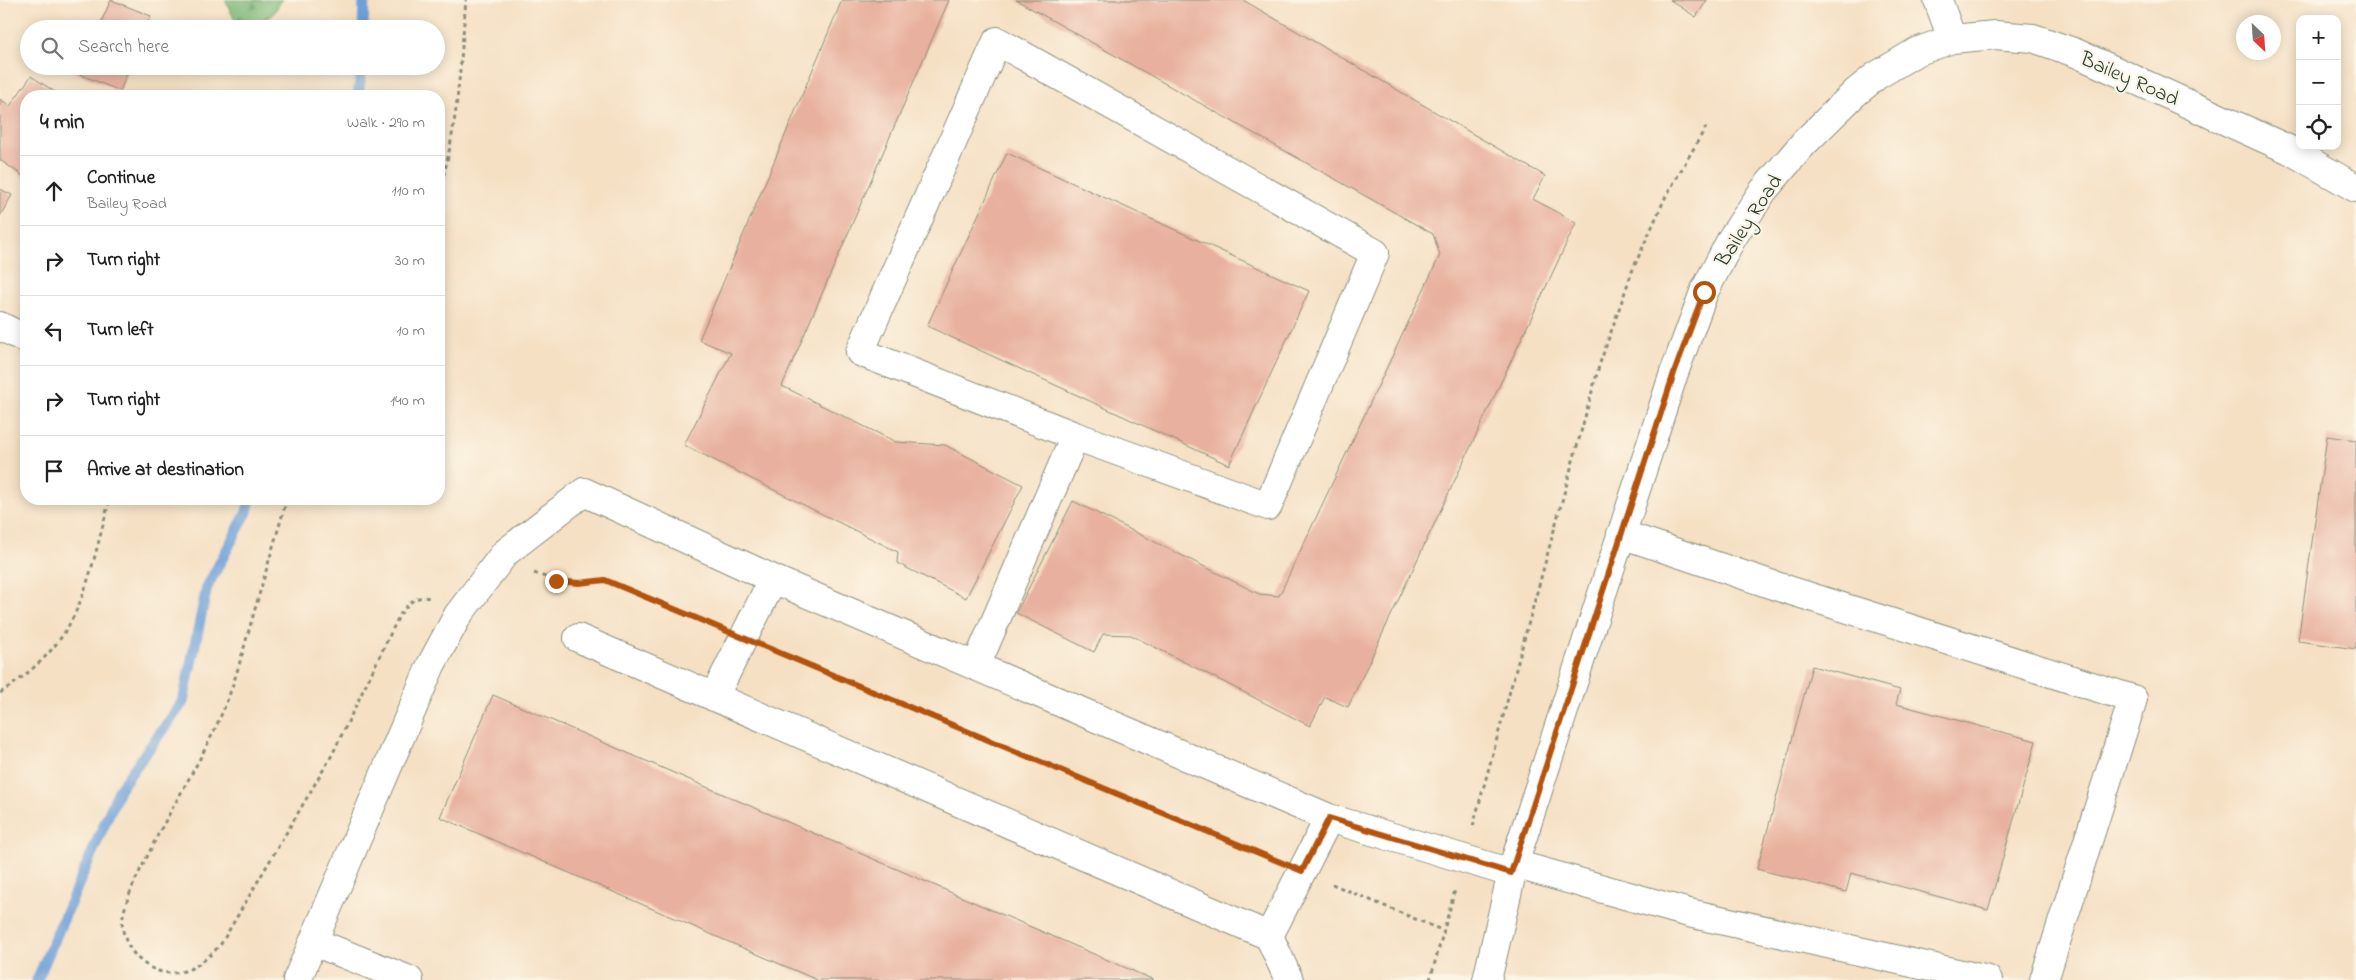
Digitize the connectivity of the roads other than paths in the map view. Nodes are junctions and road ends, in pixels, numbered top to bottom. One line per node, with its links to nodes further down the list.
1 (1938, 0): 2 (street)
2 (1952, 39): 3 (street, Bailey Road); 7 (street, Bailey Road)
3 (2356, 188)
4 (0, 326): 5 (street)
5 (20, 336)
6 (1075, 436): 6 (street); 10 (street)
7 (1621, 534): 13 (street, Bailey Road); 21 (street)
8 (773, 579): 10 (street); 11 (street); 15 (street)
9 (578, 638): 11 (street)
10 (976, 666): 12 (street)
11 (714, 697): 14 (street)
12 (1329, 818): 13 (street); 14 (street)
13 (1512, 868): 19 (street, Bailey Road); 20 (street)
14 (1269, 936): 18 (street)
15 (314, 942): 16 (street); 17 (street)
16 (297, 980)
17 (409, 980)
18 (1289, 980)
19 (1486, 980)
20 (1988, 980)
21 (2044, 980)

